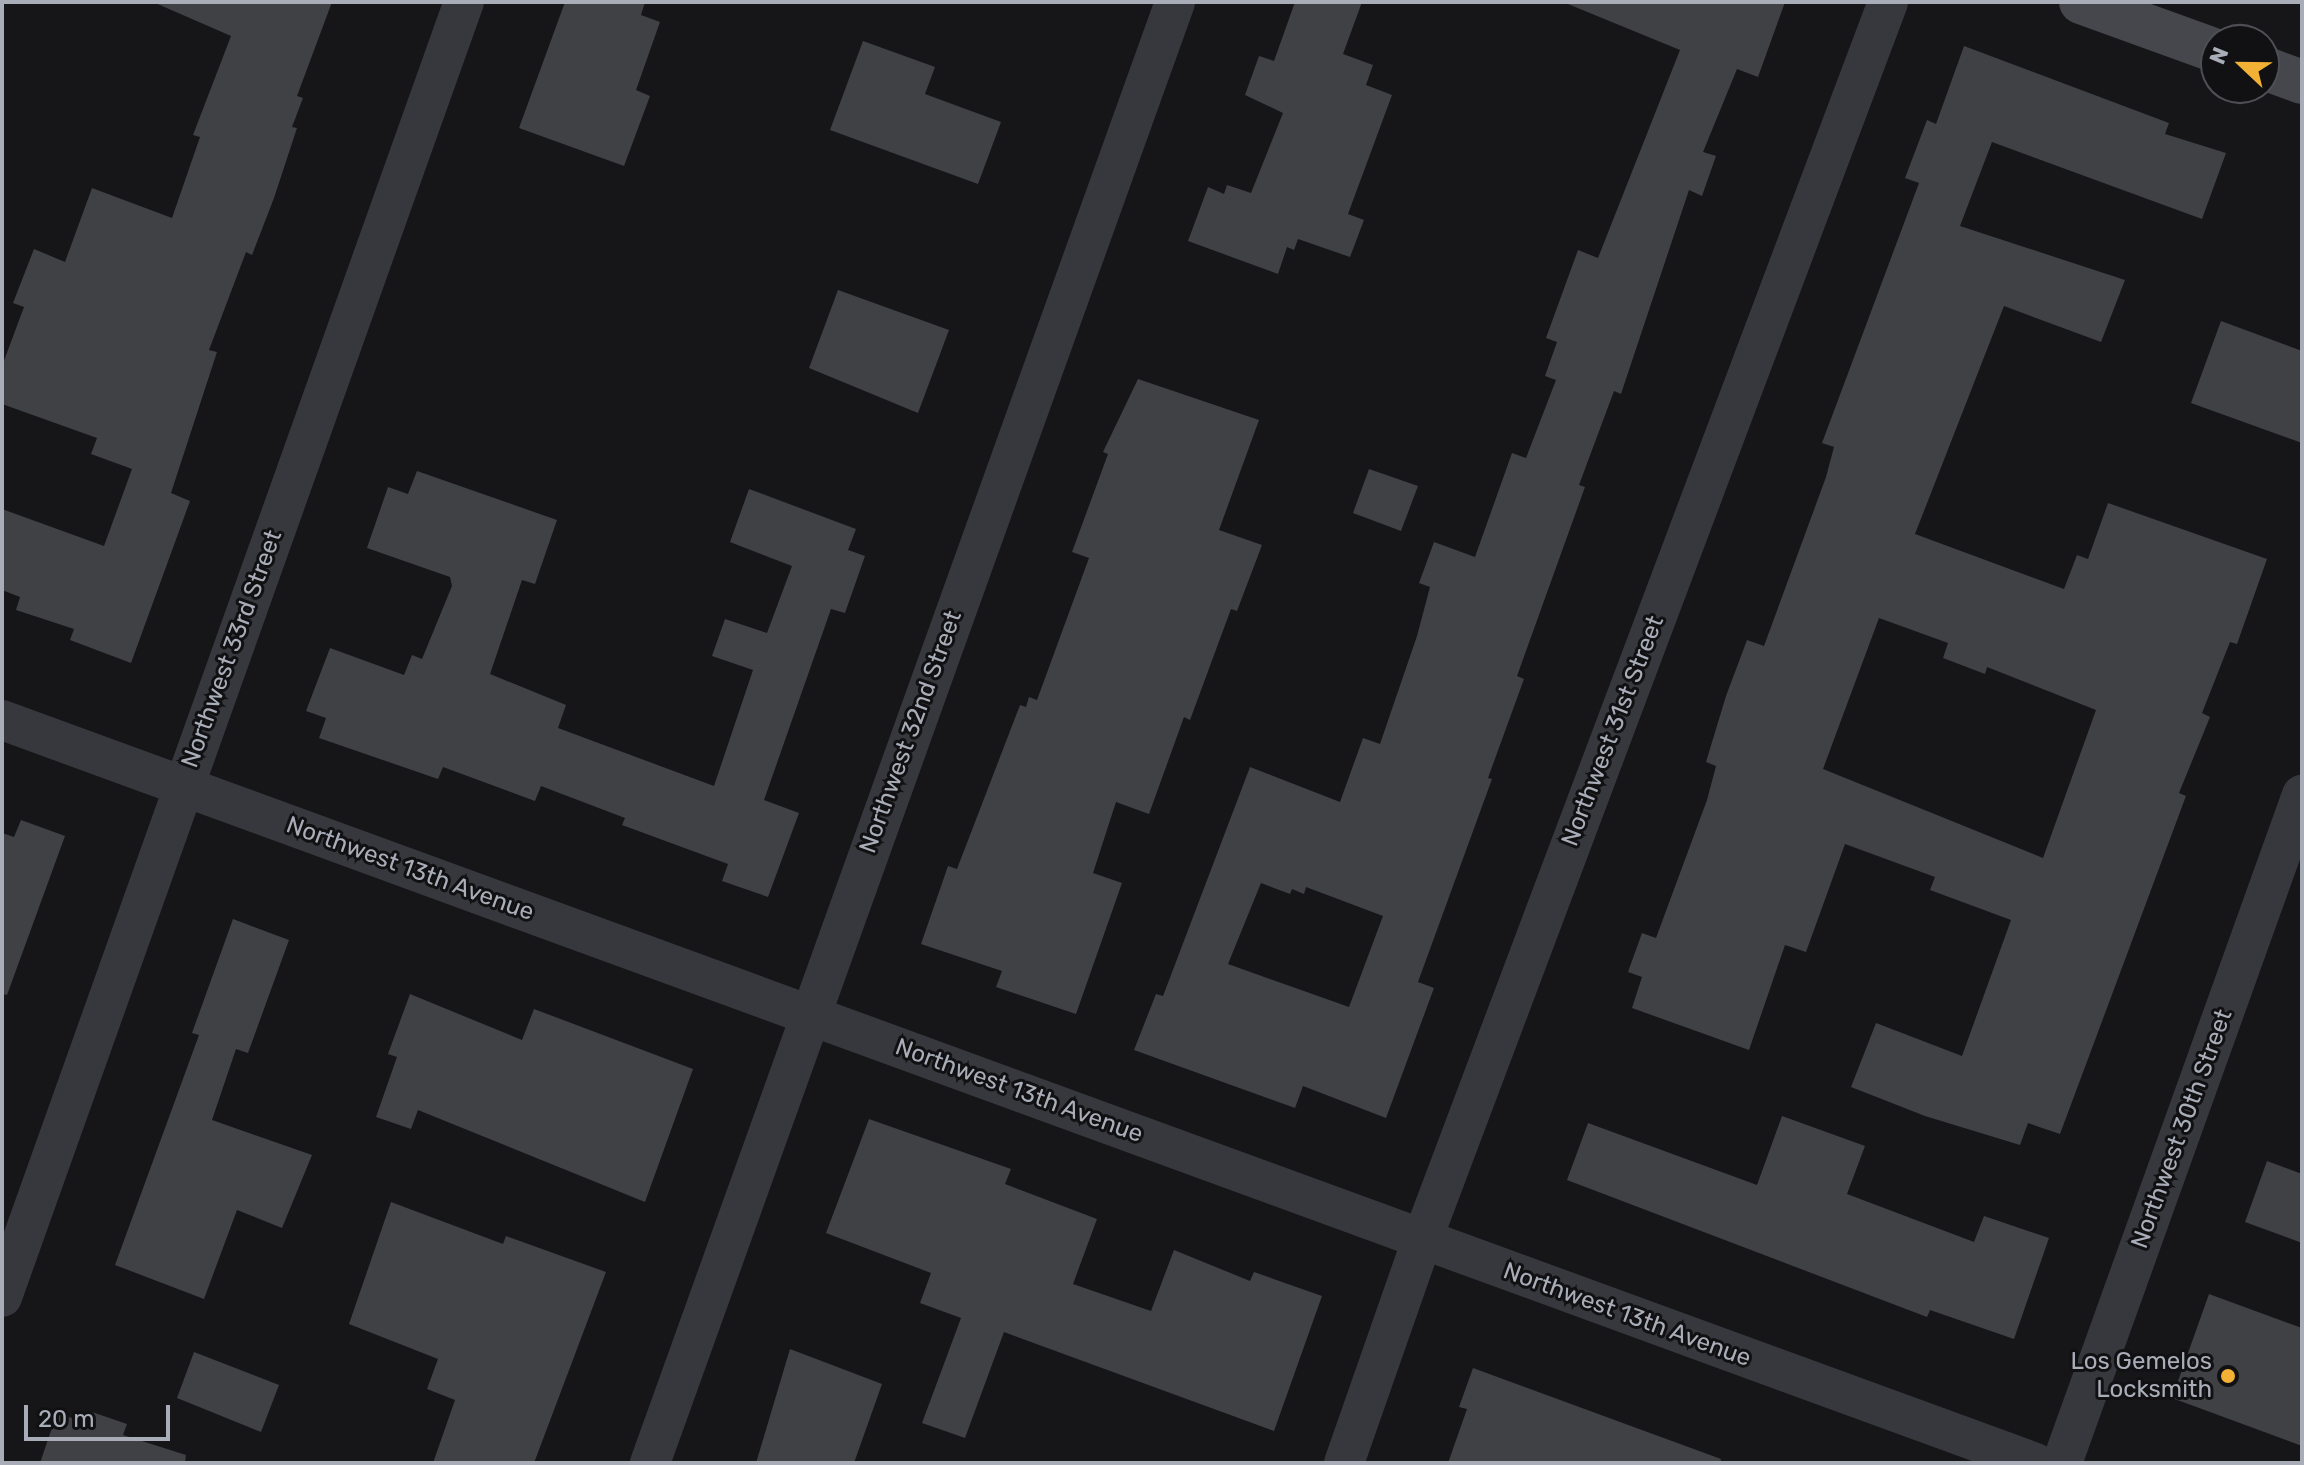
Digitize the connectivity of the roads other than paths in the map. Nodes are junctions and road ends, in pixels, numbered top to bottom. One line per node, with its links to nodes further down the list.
1 (464, 2): 9 (street, Northwest 33rd Street)
2 (1175, 2): 11 (street, Northwest 32nd Street)
3 (1888, 2): 12 (street, Northwest 31st Street)
4 (2081, 2): 5 (main road)
5 (2200, 45)
6 (2280, 74): 7 (main road)
7 (2302, 82)
8 (2, 720): 9 (street, Northwest 13th Avenue)
9 (182, 787): 11 (street, Northwest 13th Avenue); 13 (street, Northwest 33rd Street)
10 (2302, 795): 17 (street, Northwest 30th Street)
11 (810, 1013): 12 (street, Northwest 13th Avenue); 14 (street, Northwest 32nd Street)
12 (1422, 1240): 15 (street, Northwest 31st Street); 16 (street, Northwest 13th Avenue)
13 (2, 1297)
14 (650, 1463)
15 (1344, 1463)
16 (2036, 1463)
17 (2062, 1463)

